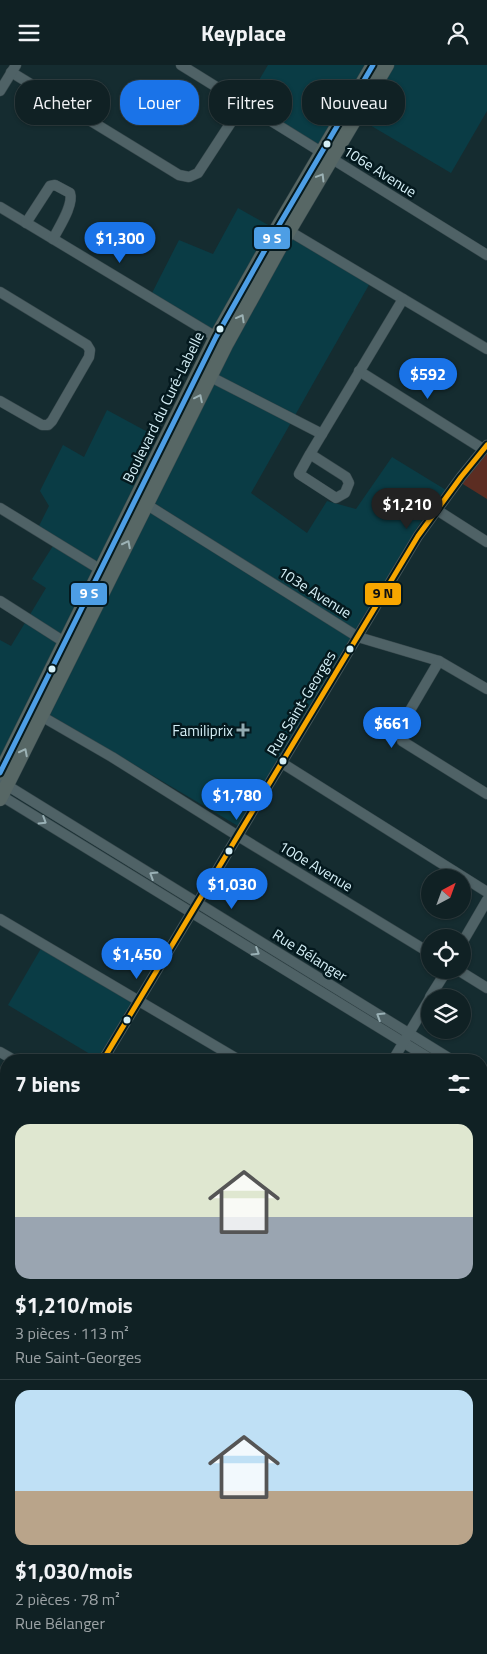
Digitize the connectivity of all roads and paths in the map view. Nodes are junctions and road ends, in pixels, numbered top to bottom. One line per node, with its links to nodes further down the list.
1 (181, 65): 5 (street, 106e Avenue)
2 (373, 65): 9 (main road, Boulevard du Curé-Labelle)
3 (387, 65): 9 (main road, Boulevard du Curé-Labelle)
4 (14, 69): 6 (street); 7 (street)
5 (209, 83)
6 (0, 91)
7 (229, 125)
8 (278, 125): 9 (street, 106e Avenue)
9 (327, 155): 12 (main road, Boulevard du Curé-Labelle); 14 (street, 106e Avenue)
10 (0, 207): 11 (street)
11 (26, 223): 13 (street); 13 (street)
12 (284, 228): 16 (street); 17 (main road, Boulevard du Curé-Labelle)
13 (53, 239): 17 (street)
14 (487, 255)
15 (0, 292): 21 (street)
16 (403, 299): 18 (street); 19 (street)
17 (221, 340): 20 (main road, Boulevard du Curé-Labelle)
18 (487, 349)
19 (359, 371): 22 (street); 23 (street)
20 (204, 373): 22 (street); 25 (main road, Boulevard du Curé-Labelle)
21 (0, 401)
22 (322, 434): 24 (street)
23 (485, 447): 27 (street, Rue Saint-Georges)
24 (310, 454): 24 (street)
25 (142, 501): 29 (main road, Boulevard du Curé-Labelle); 31 (street, 103e Avenue)
26 (0, 508): 29 (street)
27 (437, 510): 28 (street); 31 (street, Rue Saint-Georges)
28 (487, 542)
29 (106, 573): 32 (main road, Boulevard du Curé-Labelle)
30 (0, 601): 32 (street)
31 (358, 637): 33 (street, 103e Avenue); 36 (street, Rue Saint-Georges)
32 (70, 645): 35 (main road, Boulevard du Curé-Labelle)
33 (439, 661): 34 (street, 103e Avenue); 38 (street)
34 (487, 689)
35 (37, 714): 37 (main road, Boulevard du Curé-Labelle); 39 (street, 100e Avenue)
36 (282, 763): 39 (street, Rue Saint-Georges); 40 (street)
37 (1, 788): 42 (street, Rue Bélanger, one-way to 37); 43 (street, Rue Bélanger, one-way to 43)
38 (487, 794)
39 (238, 836): 42 (street, Rue Saint-Georges); 48 (street, 100e Avenue)
40 (487, 892)
41 (487, 900): 45 (street)
42 (198, 903): 43 (street, Rue Saint-Georges); 46 (street, Rue Bélanger)
43 (192, 913): 47 (street, Rue Bélanger); 52 (street, Rue Saint-Georges)
44 (0, 919): 52 (street)
45 (470, 929)
46 (242, 930): 47 (street); 49 (street, Rue Bélanger)
47 (236, 940): 49 (street, Rue Bélanger, one-way to 49)
48 (421, 948)
49 (304, 975): 54 (street, Rue Bélanger)
50 (471, 978): 51 (street)
51 (487, 988)
52 (138, 1001): 55 (street, Rue Saint-Georges); 56 (street)
53 (421, 1013): 54 (street)
54 (406, 1038): 57 (street); 58 (street, Rue Bélanger); 59 (street, Rue Bélanger)
55 (107, 1054)
56 (229, 1054)
57 (397, 1054)
58 (425, 1054)
59 (439, 1054)

